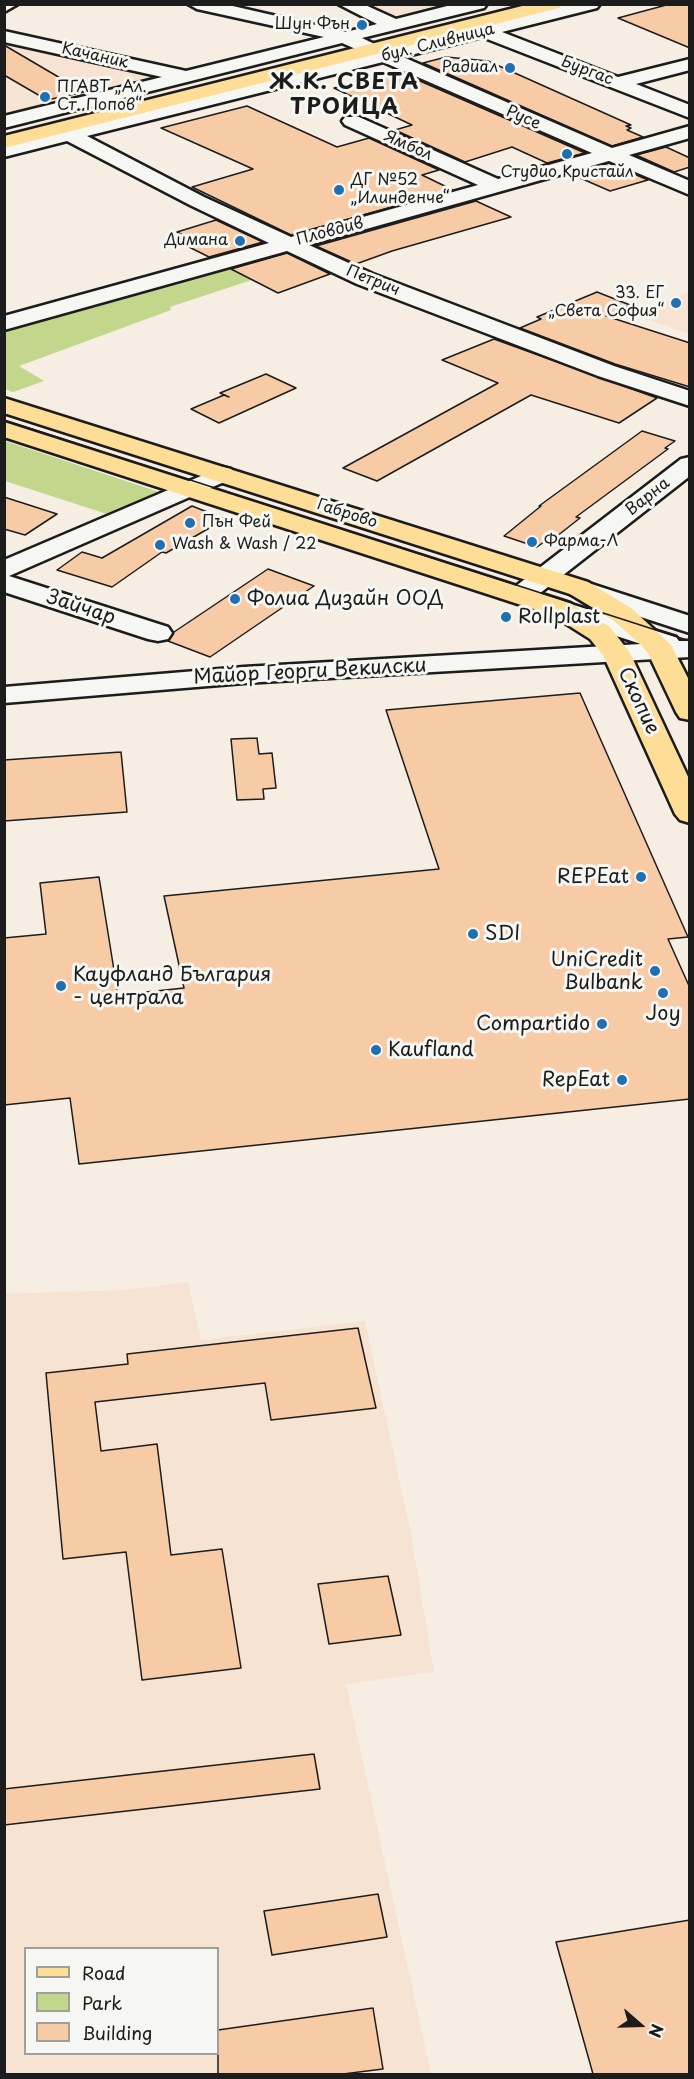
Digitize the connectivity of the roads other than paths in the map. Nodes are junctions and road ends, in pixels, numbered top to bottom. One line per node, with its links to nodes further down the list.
1 (9, 4): 8 (street)
2 (197, 4): 12 (street, Русе)
3 (347, 4): 9 (street)
4 (478, 4): 9 (street, бул. Сливница)
5 (515, 4): 12 (main road, бул. Сливница)
6 (553, 4): 12 (main road, бул. Сливница)
7 (591, 4): 10 (street, бул. Сливница)
8 (4, 7)
9 (395, 25): 12 (street, бул. Сливница)
10 (484, 31): 12 (street, бул. Сливница); 15 (street, Бургас)
11 (4, 36): 14 (street, Качаник)
12 (364, 47): 14 (street, бул. Сливница); 19 (main road, бул. Сливница); 21 (street, бул. Сливница); 22 (main road, бул. Сливница); 24 (street, Русе)
13 (690, 64): 15 (street)
14 (186, 77): 18 (street, бул. Сливница)
15 (618, 83): 16 (street, Бургас)
16 (690, 112)
17 (352, 121): 25 (street, Ямбол)
18 (4, 122)
19 (4, 131)
20 (690, 132): 24 (street, Пловдив)
21 (69, 135): 23 (street, бул. Сливница); 27 (street, Петрич)
22 (4, 142)
23 (4, 151)
24 (609, 155): 25 (street, Пловдив); 26 (street, Русе)
25 (498, 186): 27 (street, Пловдив)
26 (690, 189)
27 (286, 244): 28 (street, Пловдив); 29 (street, Петрич)
28 (4, 323)
29 (690, 399)
30 (4, 405): 33 (main road, Габрово)
31 (4, 429): 34 (main road, Габрово)
32 (690, 465): 36 (street, Варна)
33 (222, 474): 34 (street); 36 (main road, Габрово)
34 (190, 488): 35 (street); 39 (main road, Габрово)
35 (4, 570)
36 (544, 577): 38 (main road, Габрово); 39 (street, Варна)
37 (4, 583): 41 (street, Зайчар)
38 (579, 588): 42 (street, Габрово); 42 (main road)
39 (521, 595): 40 (main road, Габрово)
40 (561, 609): 42 (street, Габрово); 43 (main road, Скопие)
41 (158, 633)
42 (675, 642): 43 (street, Майор Георги Векилски); 45 (main road)
43 (616, 653): 44 (street, Майор Георги Векилски); 46 (main road, Скопие)
44 (4, 695)
45 (690, 712)
46 (690, 814)

